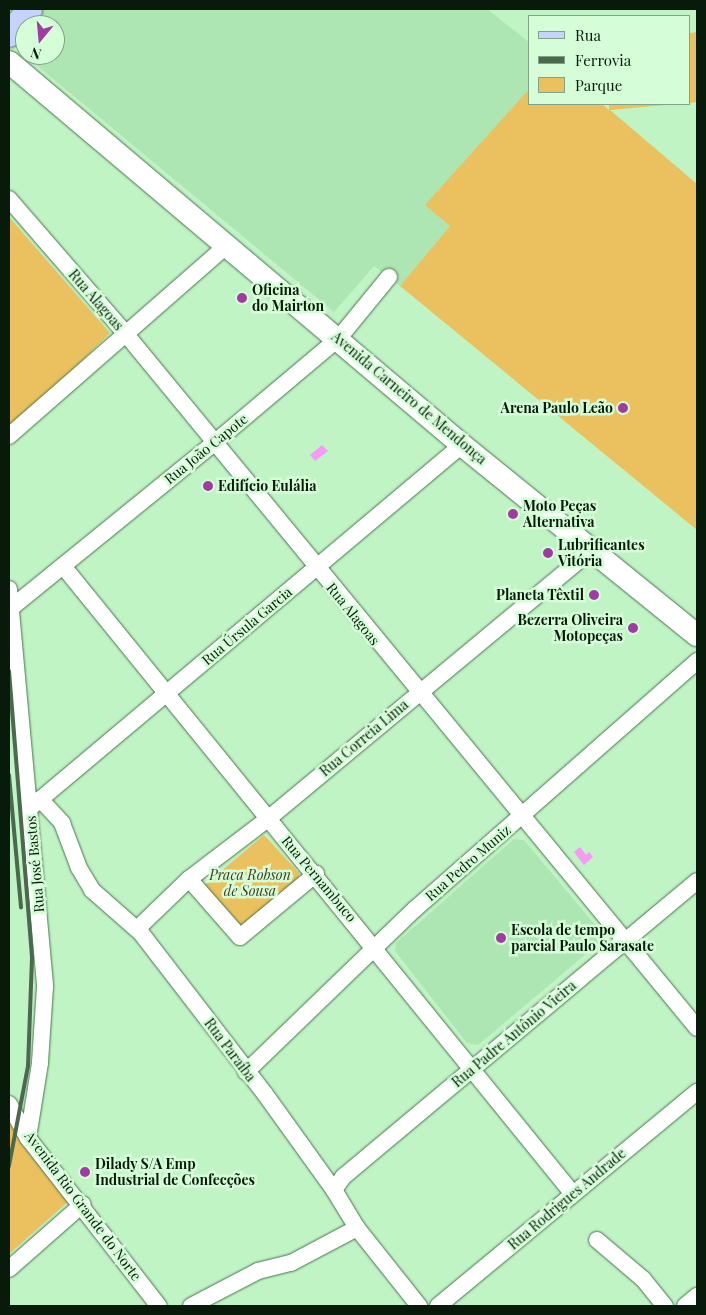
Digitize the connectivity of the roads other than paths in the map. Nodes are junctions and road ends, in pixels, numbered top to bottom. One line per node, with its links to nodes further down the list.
1 (21, 10): 2 (main road)
2 (9, 34)
3 (9, 62): 5 (main road, Avenida Carneiro de Mendonça)
4 (9, 199): 7 (street, Rua Alagoas)
5 (227, 245): 7 (street); 8 (main road, Avenida Carneiro de Mendonça)
6 (389, 277): 8 (street, Rua João Capote)
7 (125, 333): 9 (street); 10 (street, Rua Alagoas)
8 (339, 338): 10 (street, Rua João Capote); 11 (main road, Avenida Carneiro de Mendonça)
9 (9, 436)
10 (214, 444): 13 (street, Rua João Capote); 14 (street, Rua Alagoas)
11 (462, 445): 12 (main road, Avenida Carneiro de Mendonça); 14 (street, Rua Úrsula Garcia)
12 (593, 549): 17 (main road, Avenida Carneiro de Mendonça); 20 (street, Rua Correia Lima)
13 (64, 566): 16 (street, Rua João Capote); 19 (street, Rua Pernambuco)
14 (316, 568): 19 (street, Rua Úrsula Garcia); 20 (street, Rua Alagoas)
15 (9, 589): 16 (street, Rua José Bastos)
16 (11, 608): 21 (street, Rua José Bastos)
17 (697, 636)
18 (697, 661): 22 (street, Rua Pedro Muniz)
19 (168, 692): 21 (street, Rua Úrsula Garcia); 23 (street, Rua Pernambuco)
20 (418, 692): 22 (street, Rua Alagoas); 23 (street, Rua Correia Lima)
21 (35, 803): 27 (street, Rua Paraíba); 35 (street, Rua José Bastos)
22 (521, 816): 28 (street, Rua Alagoas); 29 (street, Rua Pedro Muniz)
23 (269, 818): 24 (street, Rua Pernambuco); 25 (street, Rua Correia Lima)
24 (316, 874): 25 (street); 29 (street, Rua Pernambuco)
25 (189, 879): 27 (street, Rua Correia Lima)
26 (697, 881): 28 (street, Rua Padre Antônio Vieira)
27 (137, 929): 32 (street, Rua Paraíba)
28 (626, 941): 30 (street, Rua Alagoas); 31 (street, Rua Padre Antônio Vieira)
29 (375, 946): 31 (street, Rua Pernambuco); 32 (street, Rua Pedro Muniz)
30 (697, 1028)
31 (472, 1069): 36 (street, Rua Padre Antônio Vieira); 37 (street, Rua Pernambuco)
32 (246, 1072): 36 (street, Rua Paraíba)
33 (697, 1092): 37 (street, Rua Rodrigues Andrade)
34 (9, 1104): 35 (street, Avenida Rio Grande do Norte)
35 (28, 1138): 38 (street, Avenida Rio Grande do Norte)
36 (334, 1190): 39 (street, Rua Paraíba)
37 (573, 1194): 46 (street, Rua Rodrigues Andrade)
38 (83, 1204): 41 (street); 43 (street, Avenida Rio Grande do Norte)
39 (357, 1228): 44 (street); 45 (street, Rua Paraíba)
40 (597, 1240): 47 (street)
41 (9, 1269)
42 (697, 1296): 48 (street)
43 (158, 1306)
44 (191, 1306)
45 (418, 1306)
46 (438, 1306)
47 (665, 1306)
48 (684, 1306)

